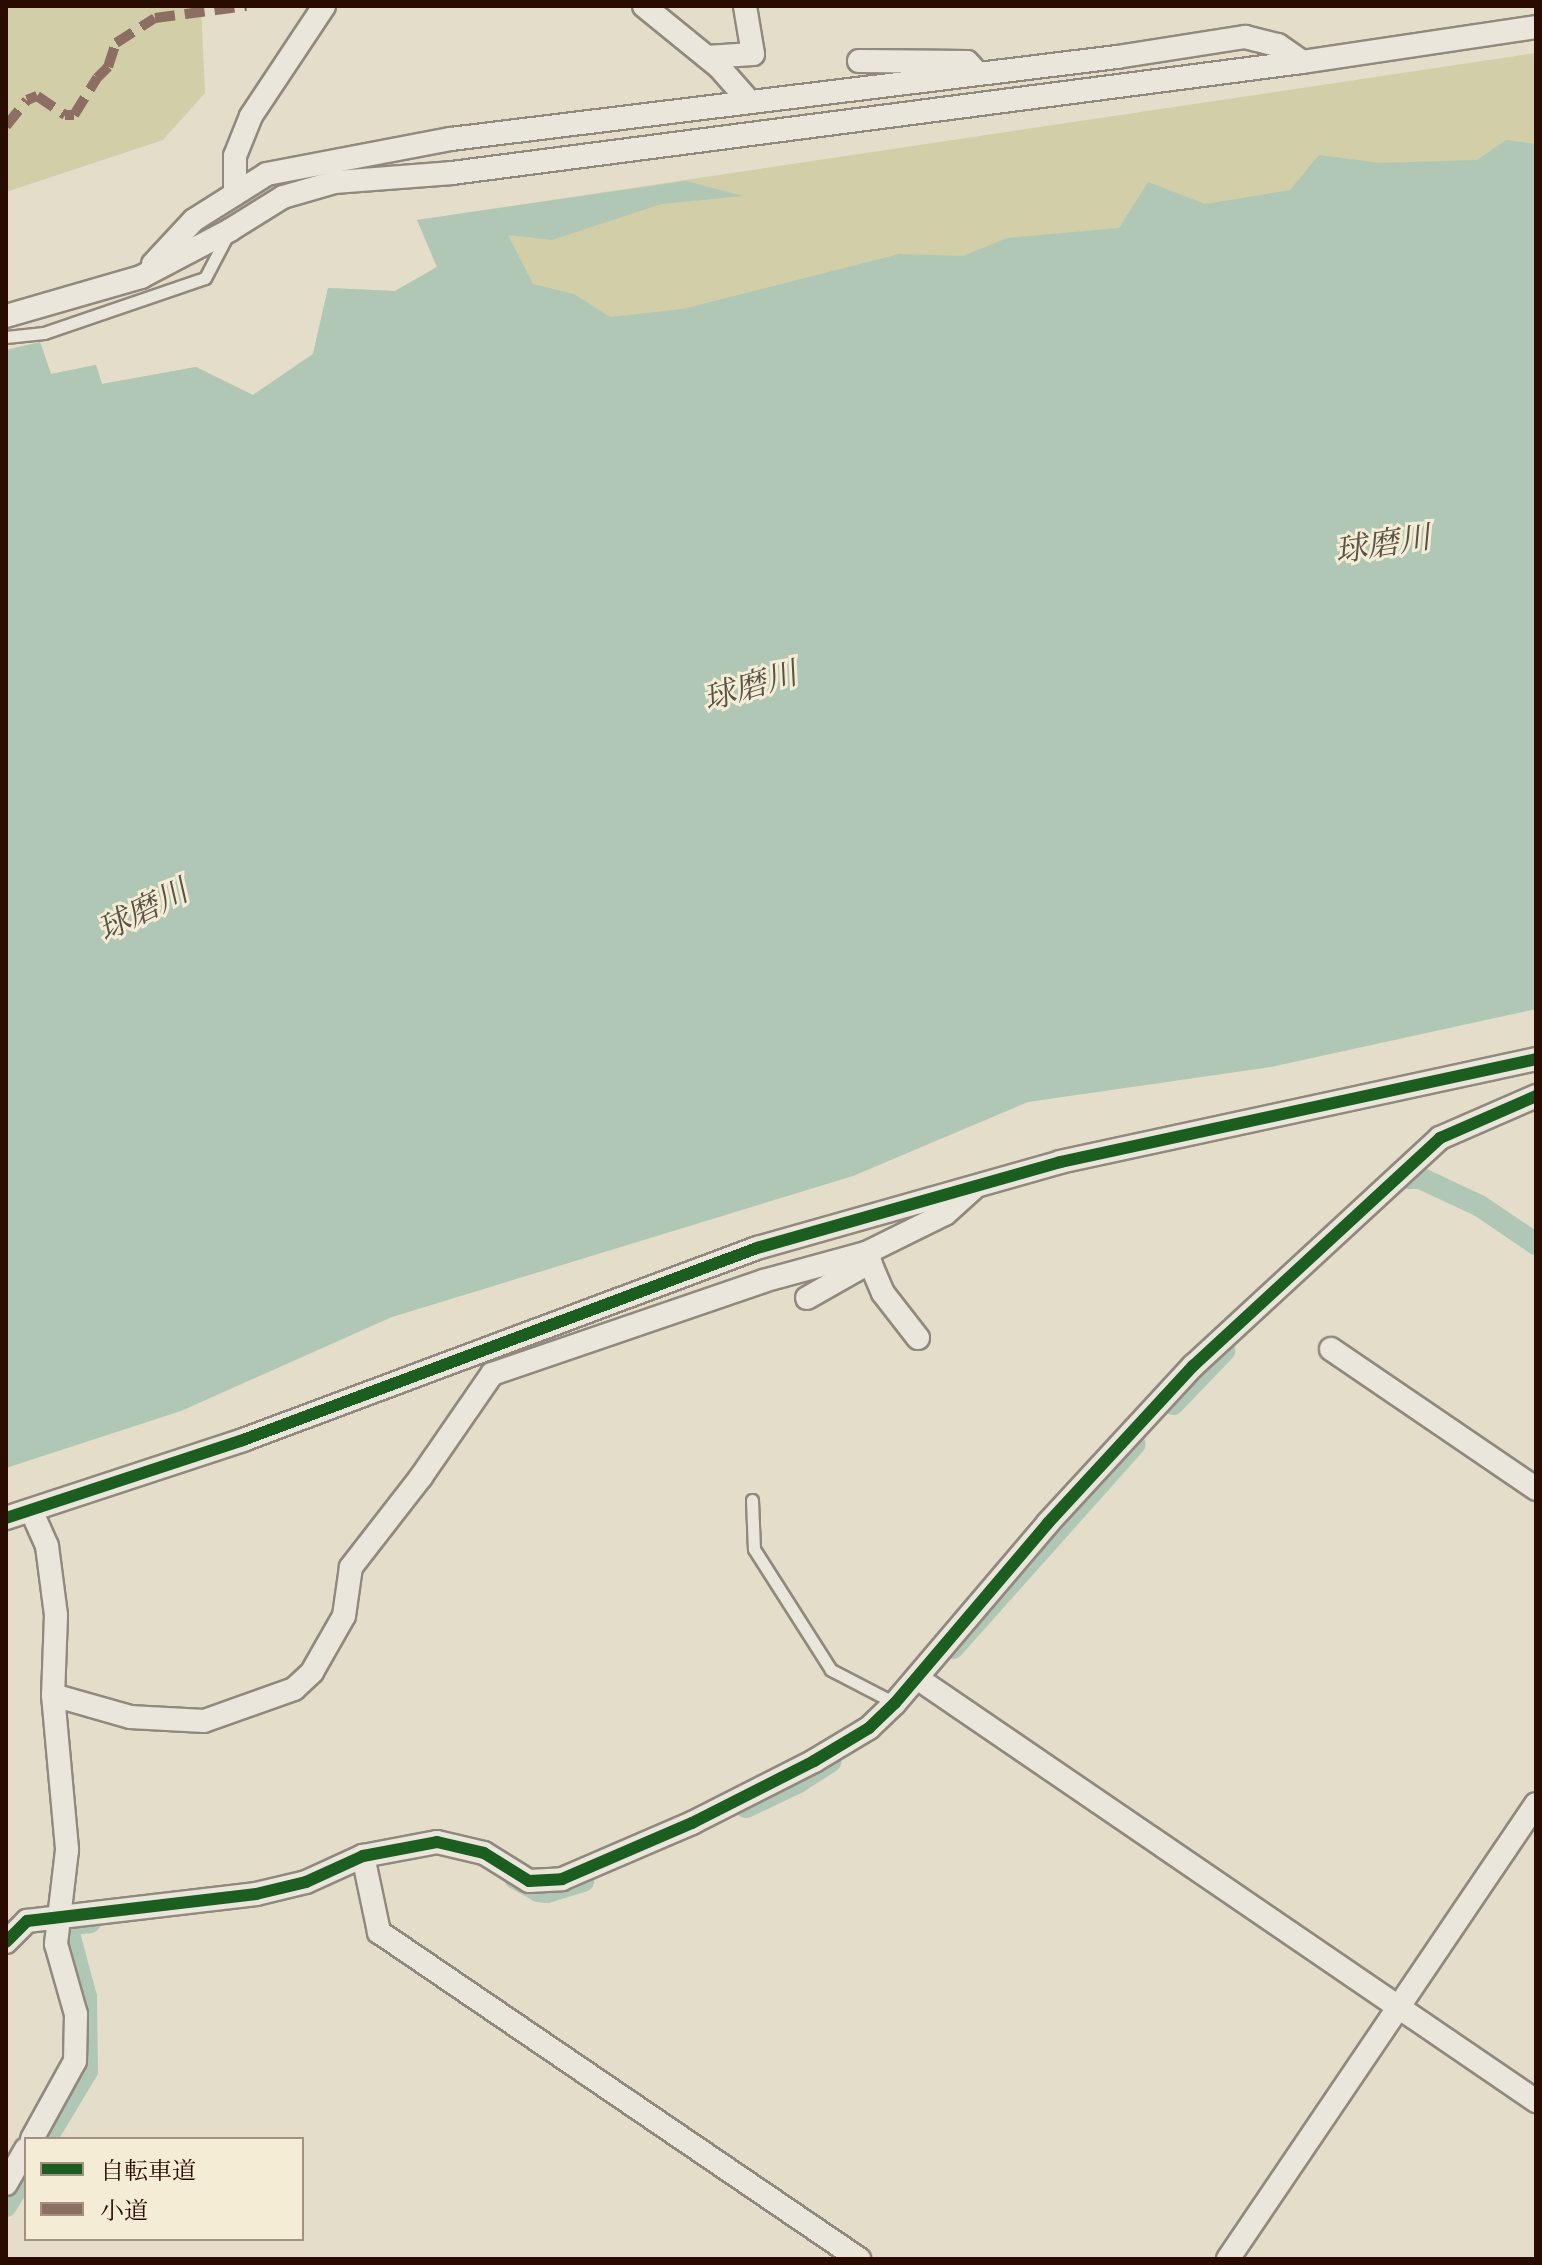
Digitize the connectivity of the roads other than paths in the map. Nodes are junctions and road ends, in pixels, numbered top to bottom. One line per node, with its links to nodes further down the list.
1 (324, 6): 10 (street)
2 (644, 6): 5 (street)
3 (745, 6): 5 (street)
4 (1536, 27): 7 (street)
5 (707, 57): 9 (street)
6 (859, 61): 8 (street)
7 (1302, 62): 8 (street); 11 (street)
8 (979, 73): 9 (street)
9 (749, 101): 10 (street)
10 (235, 194): 12 (street)
11 (230, 230): 12 (street); 14 (lane)
12 (141, 277): 13 (street)
13 (6, 316)
14 (6, 337)
15 (1536, 1059): 17 (street)
16 (1536, 1096): 26 (street)
17 (977, 1186): 18 (street); 24 (street)
18 (868, 1257): 19 (street); 20 (street); 27 (street)
19 (807, 1298)
20 (918, 1338)
21 (1331, 1349): 22 (street)
22 (1536, 1489)
23 (752, 1500): 28 (lane)
24 (31, 1510): 25 (street); 27 (street)
25 (6, 1518)
26 (917, 1678): 28 (street); 33 (street)
27 (53, 1695): 31 (street)
28 (895, 1703): 30 (street)
29 (1536, 1804): 33 (street)
30 (363, 1856): 31 (street); 38 (street)
31 (60, 1916): 32 (street); 35 (street)
32 (6, 1942)
33 (1398, 2007): 34 (street); 39 (street)
34 (1536, 2101)
35 (33, 2137)
36 (24, 2152): 37 (street)
37 (6, 2184)
38 (859, 2259)
39 (1228, 2259)

